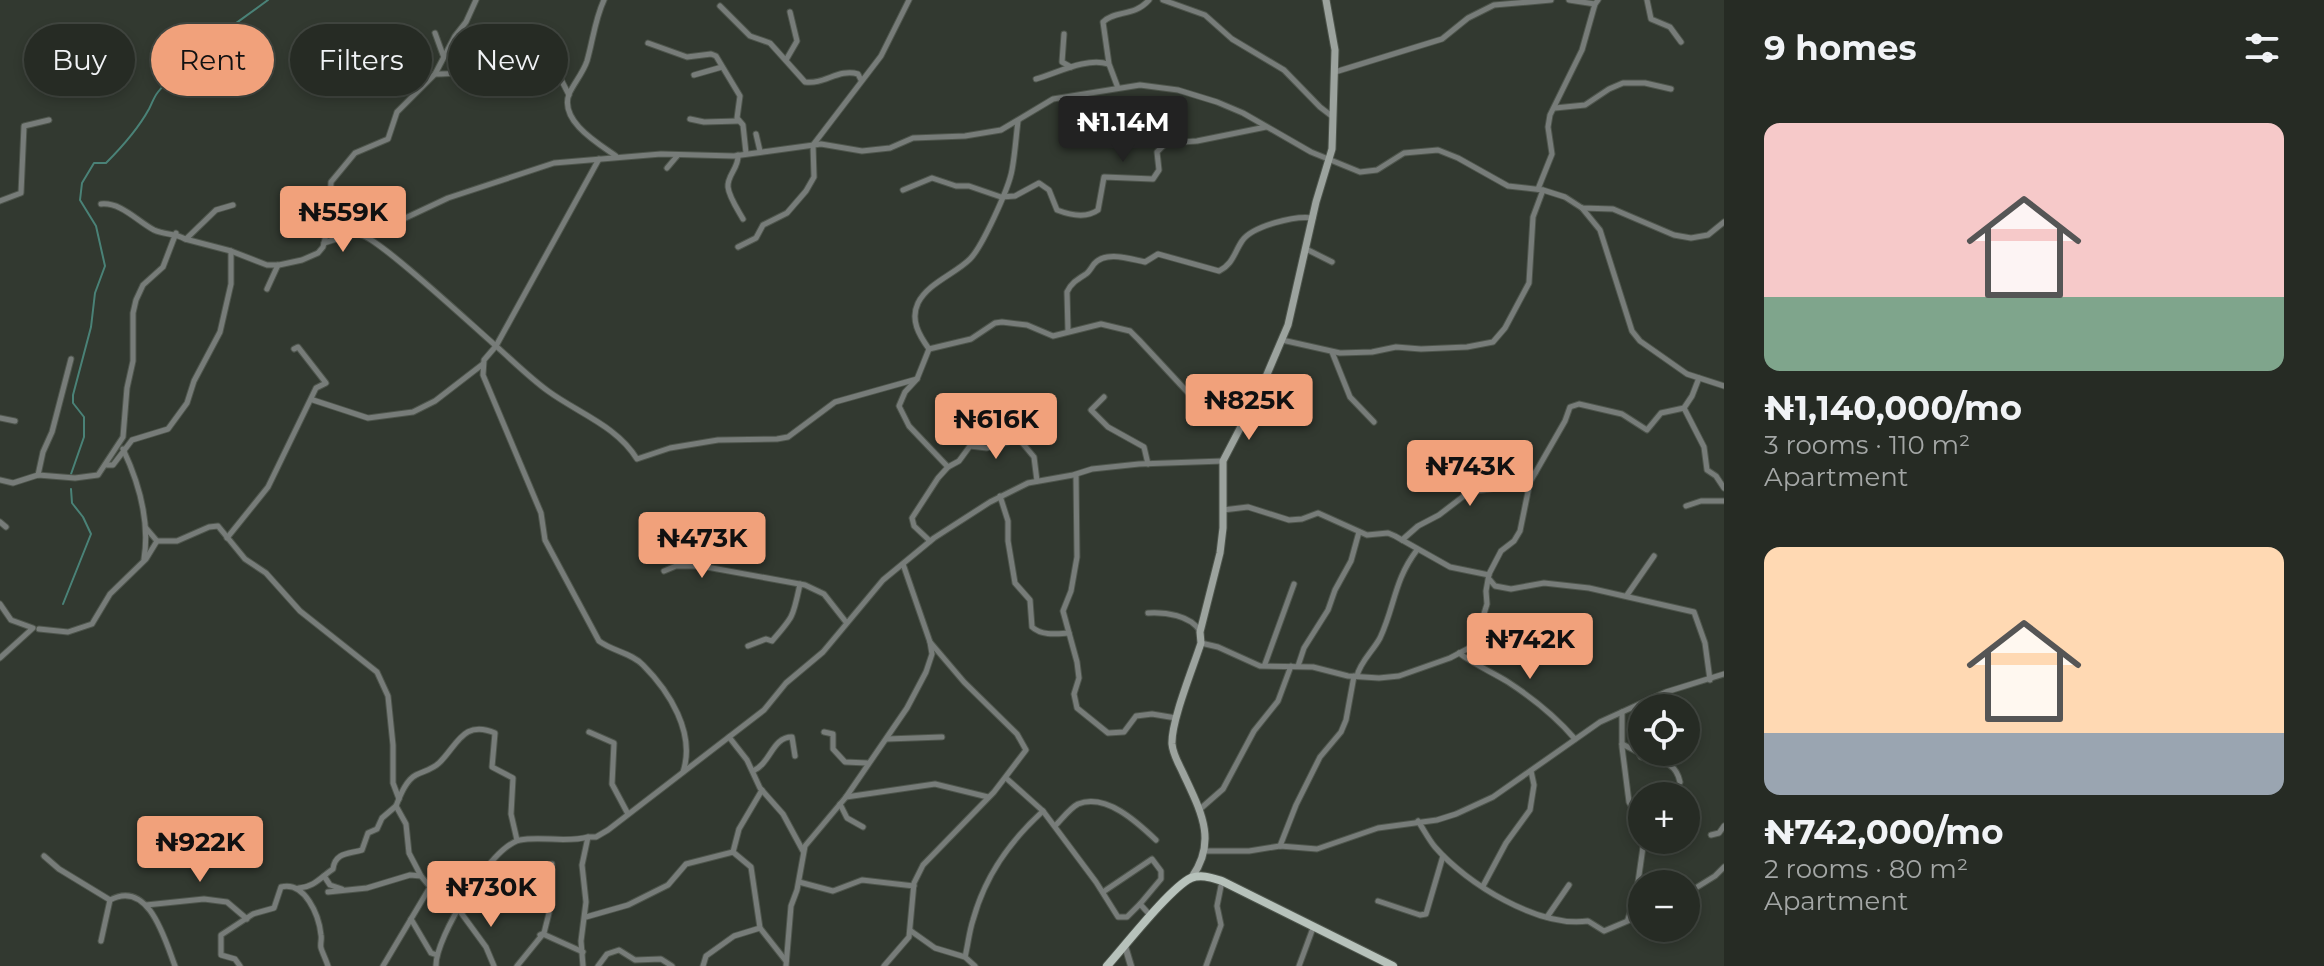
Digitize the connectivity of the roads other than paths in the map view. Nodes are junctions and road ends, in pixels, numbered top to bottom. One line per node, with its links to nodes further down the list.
1 (476, 0): 19 (street)
2 (604, 0): 31 (street)
3 (909, 0): 28 (street)
4 (1149, 0): 21 (street)
5 (1163, 0): 33 (street)
6 (1326, 0): 24 (main road)
7 (1551, 0): 24 (street)
8 (1569, 0): 10 (street)
9 (1647, 0): 16 (street)
10 (1596, 2): 32 (street)
11 (720, 6): 20 (street)
12 (790, 12): 20 (street)
13 (435, 33): 19 (street)
14 (1064, 34): 18 (street)
15 (1056, 40): 18 (street)
16 (1681, 42)
17 (648, 43): 22 (street)
18 (1062, 47): 23 (street)
19 (443, 56): 25 (street)
20 (786, 60): 28 (street)
21 (1109, 64): 23 (street); 29 (street)
22 (722, 67): 26 (street); 38 (street)
23 (1072, 67): 27 (street)
24 (1335, 72): 33 (main road)
25 (435, 74): 31 (street); 60 (street)
26 (694, 75)
27 (1036, 79)
28 (861, 81): 41 (street)
29 (1118, 88): 36 (street); 39 (street)
30 (1671, 89): 32 (street)
31 (569, 95): 46 (street)
32 (1554, 108): 50 (street)
33 (1334, 117): 48 (main road)
34 (690, 119): 38 (street)
35 (749, 119): 38 (street)
36 (1018, 119): 41 (street); 52 (street)
37 (49, 120): 53 (street)
38 (740, 122): 43 (street)
39 (1267, 127): 48 (street); 52 (street)
40 (756, 134): 42 (street)
41 (813, 145): 42 (street); 66 (street)
42 (760, 151): 43 (street)
43 (746, 153): 45 (street)
44 (678, 155): 45 (street); 46 (street); 49 (street)
45 (738, 155): 58 (street)
46 (617, 156): 47 (street)
47 (600, 158): 63 (street); 74 (street)
48 (1329, 160): 50 (street); 57 (main road)
49 (667, 168)
50 (1540, 189): 56 (street); 77 (street)
51 (903, 190): 52 (street)
52 (1001, 197): 76 (street)
53 (0, 201)
54 (101, 204): 62 (street)
55 (233, 205): 64 (street)
56 (1582, 208): 59 (street); 80 (street)
57 (1313, 218): 67 (main road); 72 (street)
58 (743, 219)
59 (1724, 222)
60 (329, 223): 61 (street); 65 (street)
61 (358, 232): 63 (street); 65 (street)
62 (176, 233): 64 (street); 90 (street)
63 (367, 236): 74 (street)
64 (185, 239): 68 (street)
65 (324, 243): 70 (street)
66 (738, 247)
67 (1306, 249): 69 (street); 73 (main road)
68 (231, 251): 70 (street); 91 (street)
69 (1332, 262)
70 (278, 265): 71 (street)
71 (267, 289)
72 (1068, 331): 76 (street); 89 (street)
73 (1282, 340): 77 (street); 89 (main road)
74 (496, 346): 79 (street); 81 (street)
75 (294, 349): 84 (street)
76 (929, 349): 81 (street)
77 (1332, 352): 88 (street)
78 (71, 359): 97 (street)
79 (483, 364): 84 (street); 155 (street)
80 (1699, 378): 82 (street); 85 (street)
81 (917, 379): 95 (street)
82 (1724, 386)
83 (1104, 397): 93 (street)
84 (313, 400): 108 (street)
85 (1684, 408): 96 (street); 101 (street)
86 (0, 418): 87 (street)
87 (15, 421)
88 (1374, 422)
89 (1242, 423): 92 (main road)
90 (121, 441): 91 (street); 94 (street)
91 (124, 451): 94 (street); 106 (street)
92 (1223, 461): 93 (street); 105 (main road)
93 (1148, 464): 98 (street)
94 (106, 465): 97 (street)
95 (948, 467): 100 (street); 111 (street)
96 (1535, 473): 109 (street); 117 (street)
97 (38, 475): 99 (street)
98 (1076, 475): 100 (street); 126 (street)
99 (0, 480)
100 (1037, 481): 102 (street)
101 (1724, 488)
102 (1000, 496): 111 (street); 126 (street)
103 (1724, 500): 104 (street)
104 (1686, 506)
105 (1223, 510): 107 (street); 125 (main road)
106 (146, 528): 110 (street); 114 (street)
107 (1359, 532): 109 (street); 134 (street)
108 (227, 538): 110 (street); 162 (street)
109 (1402, 540): 112 (street)
110 (157, 541): 114 (street)
111 (930, 541): 115 (street)
112 (1417, 550): 117 (street); 136 (street)
113 (1654, 556): 120 (street)
114 (143, 561): 124 (street)
115 (903, 564): 123 (street); 127 (street)
116 (664, 571): 118 (street)
117 (1490, 578): 120 (street); 130 (street)
118 (800, 584): 123 (street); 129 (street)
119 (1294, 584): 132 (street)
120 (1627, 595): 137 (street)
121 (0, 604): 131 (street)
122 (1148, 613): 125 (street)
123 (846, 622): 144 (street)
124 (39, 629)
125 (1200, 632): 128 (main road)
126 (1069, 633): 141 (street)
127 (930, 642): 146 (street); 156 (street)
128 (1201, 643): 132 (street); 141 (main road)
129 (748, 646)
130 (1459, 653): 136 (street); 147 (street)
131 (0, 658)
132 (1264, 665): 133 (street)
133 (1291, 666): 134 (street); 166 (street)
134 (1298, 666): 136 (street)
135 (1724, 674): 137 (street)
136 (1355, 676): 176 (street)
137 (1710, 680): 138 (street)
138 (1661, 694)
139 (1628, 709): 140 (street)
140 (1622, 712): 147 (street); 148 (street)
141 (1177, 718): 166 (main road)
142 (589, 732): 167 (street)
143 (824, 732): 151 (street)
144 (729, 737): 153 (street); 155 (street)
145 (942, 737): 146 (street)
146 (886, 739): 151 (street)
147 (1575, 739): 154 (street)
148 (1622, 744): 149 (street); 159 (street)
149 (1628, 747)
150 (795, 756): 153 (street)
151 (868, 763): 160 (street)
152 (1671, 766): 157 (street)
153 (753, 771): 158 (street)
154 (1531, 771): 168 (street); 195 (street)
155 (683, 772): 167 (street)
156 (1006, 778): 161 (street); 165 (street)
157 (1680, 782)
158 (762, 790): 177 (street); 179 (street)
159 (1628, 794)
160 (846, 797): 161 (street); 163 (street)
161 (989, 797): 194 (street)
162 (399, 799): 164 (street); 174 (street)
163 (840, 804): 171 (street); 177 (street)
164 (396, 806): 186 (street); 187 (street)
165 (1043, 811): 169 (street); 220 (street)
166 (1198, 811): 178 (main road)
167 (628, 815): 173 (street)
168 (1418, 821): 176 (street); 181 (street)
169 (1055, 826): 175 (street); 200 (street)
170 (1724, 826): 172 (street)
171 (863, 827)
172 (1711, 835)
173 (588, 837): 174 (street); 207 (street)
174 (517, 840): 183 (street)
175 (1156, 840)
176 (1280, 846): 178 (street)
177 (803, 851): 191 (street)
178 (1206, 851): 188 (main road)
179 (733, 852): 207 (street); 212 (street)
180 (44, 856): 201 (street)
181 (1443, 856): 195 (street); 202 (street)
182 (552, 864): 215 (street)
183 (486, 866): 196 (street); 205 (street)
184 (1724, 867): 185 (street)
185 (1718, 873): 189 (street); 193 (street)
186 (324, 876): 197 (street); 198 (street)
187 (421, 876): 196 (street); 198 (street)
188 (1192, 877): 190 (main road); 206 (main road)
189 (1724, 880)
190 (1222, 881): 213 (main road); 238 (street)
191 (799, 882): 194 (street); 222 (street)
192 (1569, 885): 208 (street)
193 (1700, 885)
194 (914, 886): 214 (street)
195 (1483, 886): 208 (street)
196 (430, 887): 210 (street)
197 (299, 888): 209 (street); 225 (street)
198 (343, 889): 199 (street)
199 (328, 892)
200 (1103, 892): 203 (street); 203 (street)
201 (110, 900): 204 (street); 216 (street)
202 (1378, 901)
203 (1140, 904): 206 (street)
204 (146, 905): 209 (street); 223 (street)
205 (459, 910): 219 (street); 228 (street)
206 (1151, 916): 217 (main road)
207 (586, 917): 218 (street)
208 (1547, 917): 211 (street)
209 (248, 919): 224 (street)
210 (411, 919): 219 (street); 226 (street)
211 (1628, 920)
212 (760, 928): 222 (street); 233 (street)
213 (1313, 928): 221 (main road); 239 (street)
214 (911, 931): 220 (street); 234 (street)
215 (539, 935): 218 (street); 229 (street)
216 (101, 941)
217 (1125, 946): 236 (main road); 237 (street)
218 (583, 952): 230 (street)
219 (437, 955): 227 (street)
220 (965, 957): 235 (street)
221 (1382, 963): 240 (main road)
222 (786, 964)
223 (175, 966)
224 (240, 966)
225 (328, 966)
226 (383, 966)
227 (436, 966)
228 (494, 966)
229 (517, 966)
230 (583, 966)
231 (598, 966): 232 (street)
232 (672, 966)
233 (703, 966)
234 (884, 966)
235 (975, 966)
236 (1107, 966)
237 (1131, 966)
238 (1206, 966)
239 (1299, 966)
240 (1393, 966)

